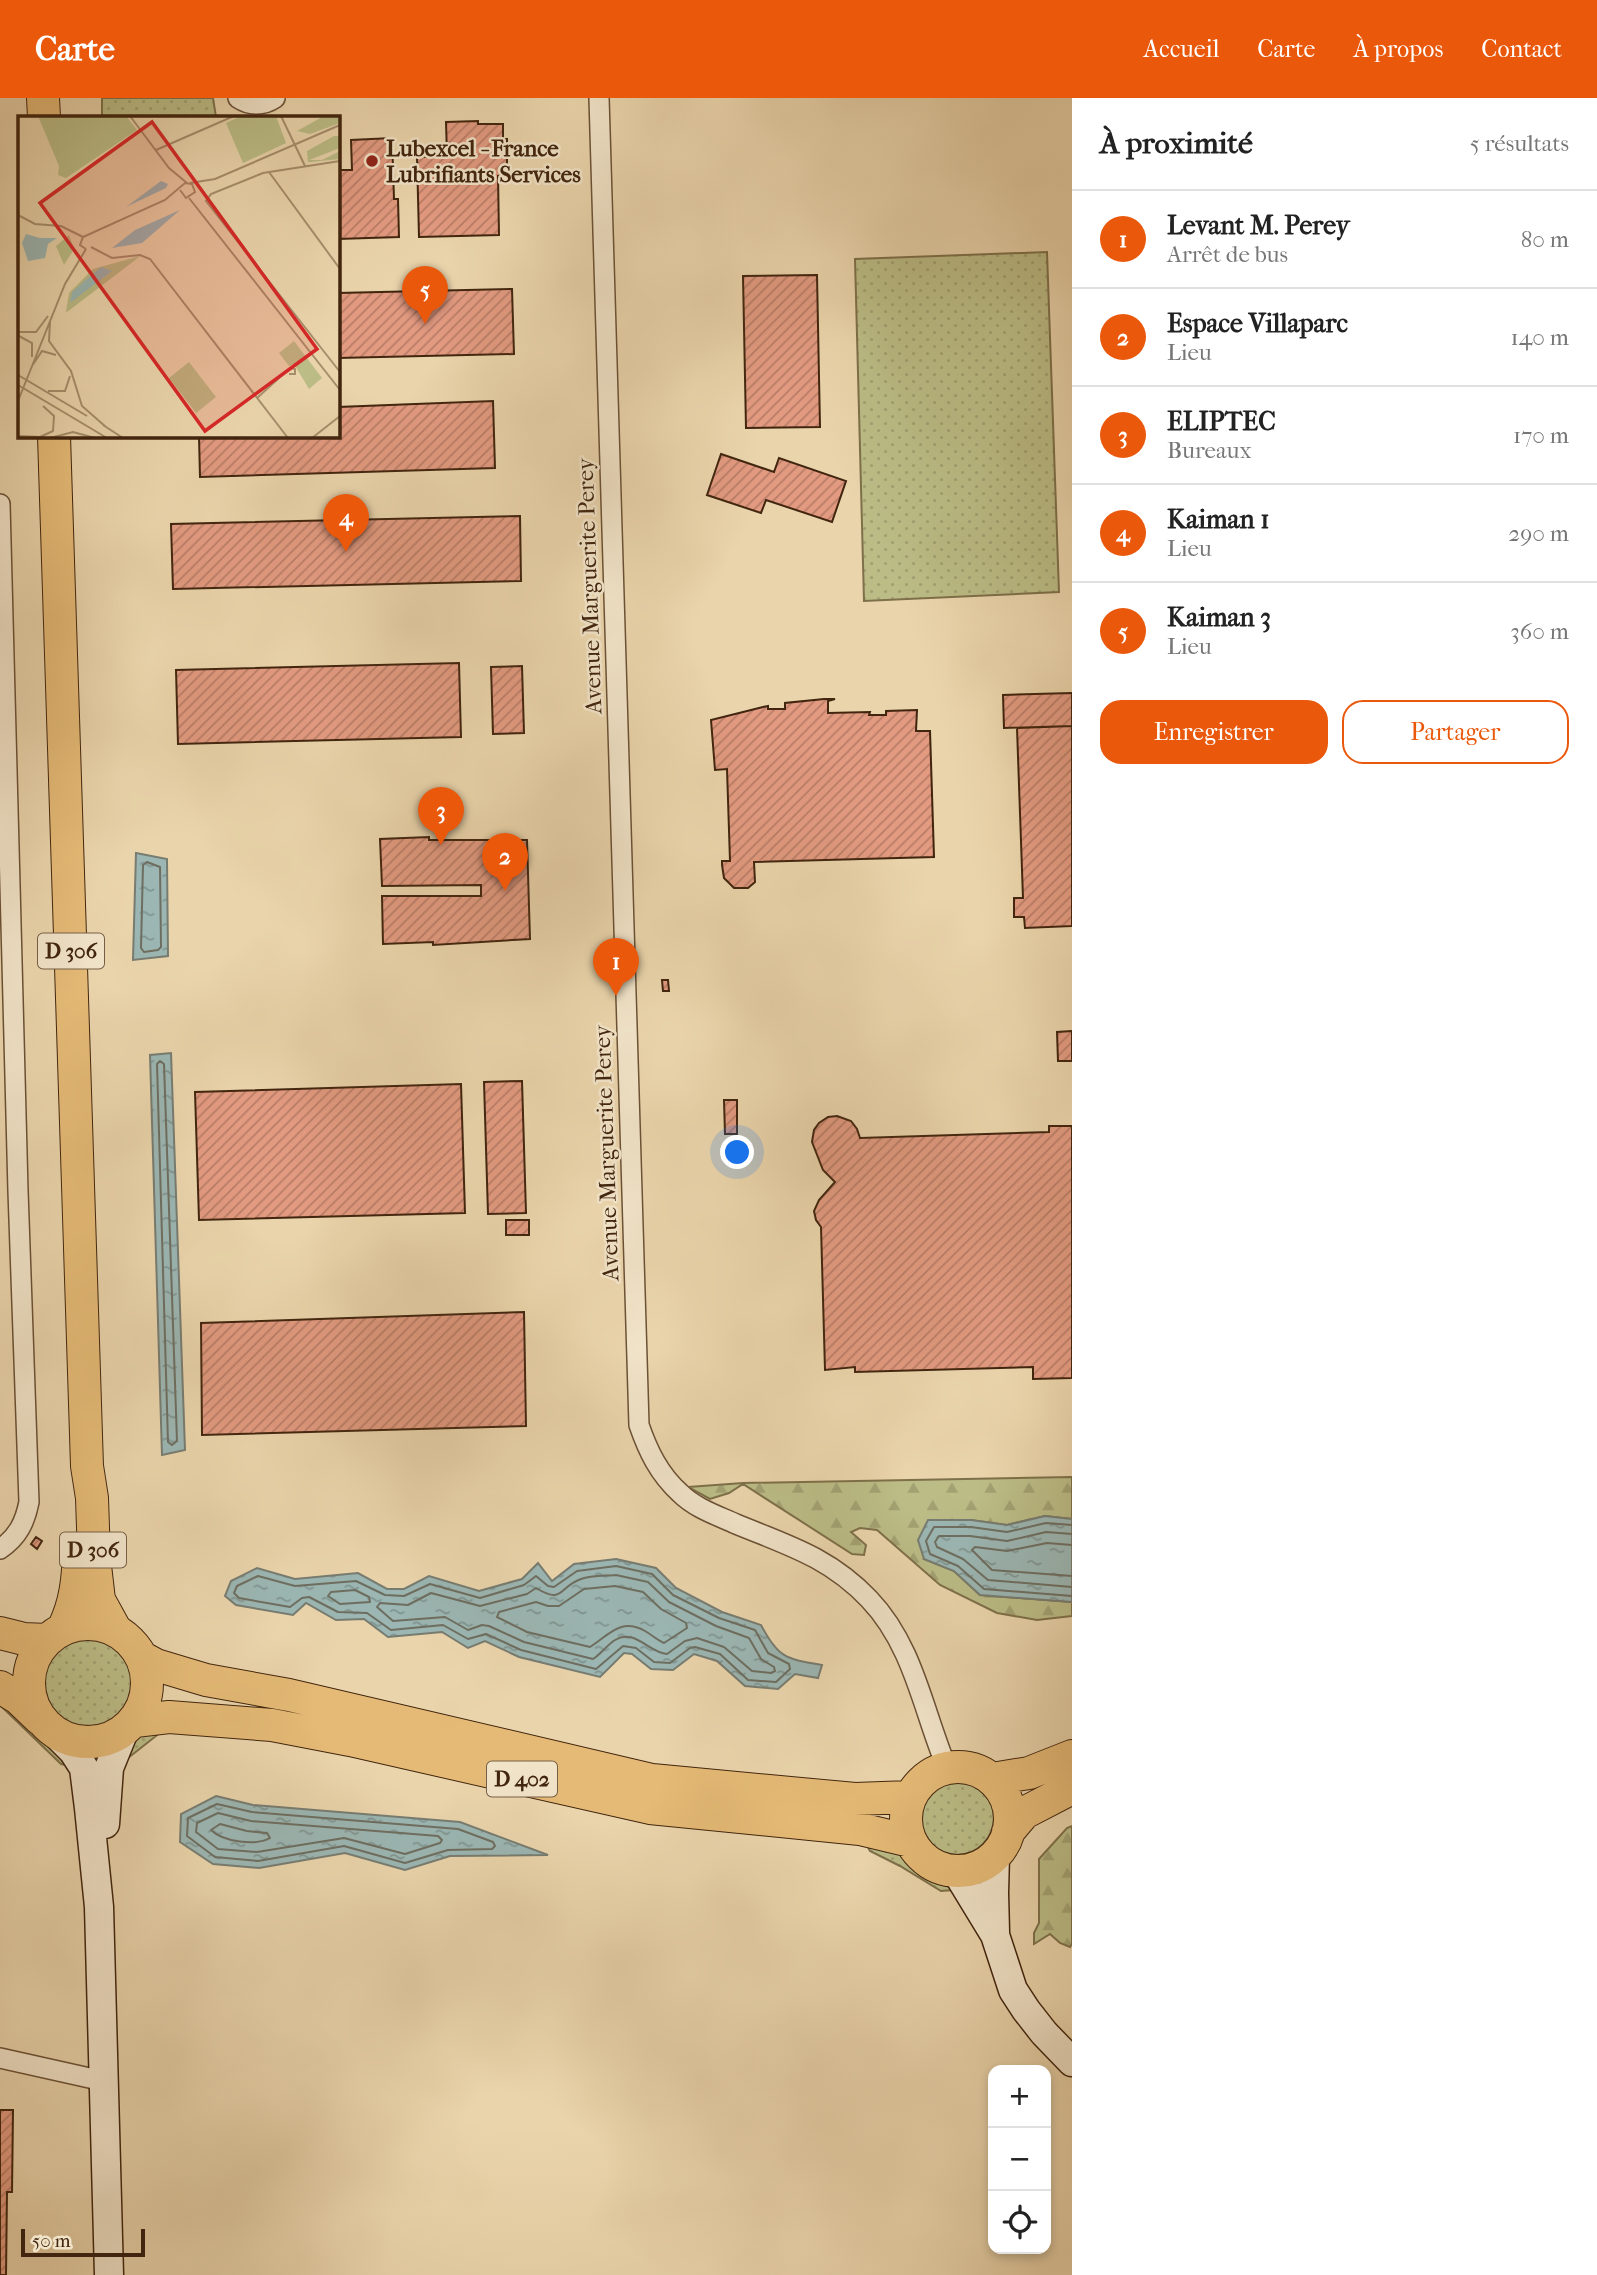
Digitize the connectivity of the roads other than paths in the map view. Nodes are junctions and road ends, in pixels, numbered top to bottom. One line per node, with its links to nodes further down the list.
1 (43, 98): 5 (main road)
2 (238, 98): 3 (street)
3 (275, 98)
4 (599, 98): 18 (street, Avenue Marguerite Perey)
5 (44, 116)
6 (54, 438): 8 (main road, D 306)
7 (0, 504): 9 (street)
8 (87, 1466): 10 (main road, D 306); 12 (main road, D 306)
9 (4, 1546)
10 (115, 1629): 12 (main road); 13 (main road)
11 (0, 1633): 12 (main road)
12 (55, 1635): 16 (main road)
13 (143, 1658): 15 (main road); 21 (main road, D 402)
14 (0, 1687): 16 (main road)
15 (130, 1726): 16 (main road); 22 (main road, D 402); 25 (main road)
16 (49, 1727): 25 (main road)
17 (1072, 1756): 19 (main road)
18 (947, 1768): 19 (main road); 21 (main road)
19 (992, 1779): 23 (main road)
20 (1072, 1788): 23 (main road)
21 (910, 1797): 22 (main road)
22 (910, 1841): 24 (main road)
23 (1002, 1844): 24 (main road); 26 (main road)
24 (956, 1871): 26 (main road)
25 (99, 1907): 29 (main road)
26 (995, 1935): 28 (main road)
27 (0, 2059): 29 (street)
28 (1072, 2062)
29 (103, 2081): 30 (main road)
30 (109, 2275)

